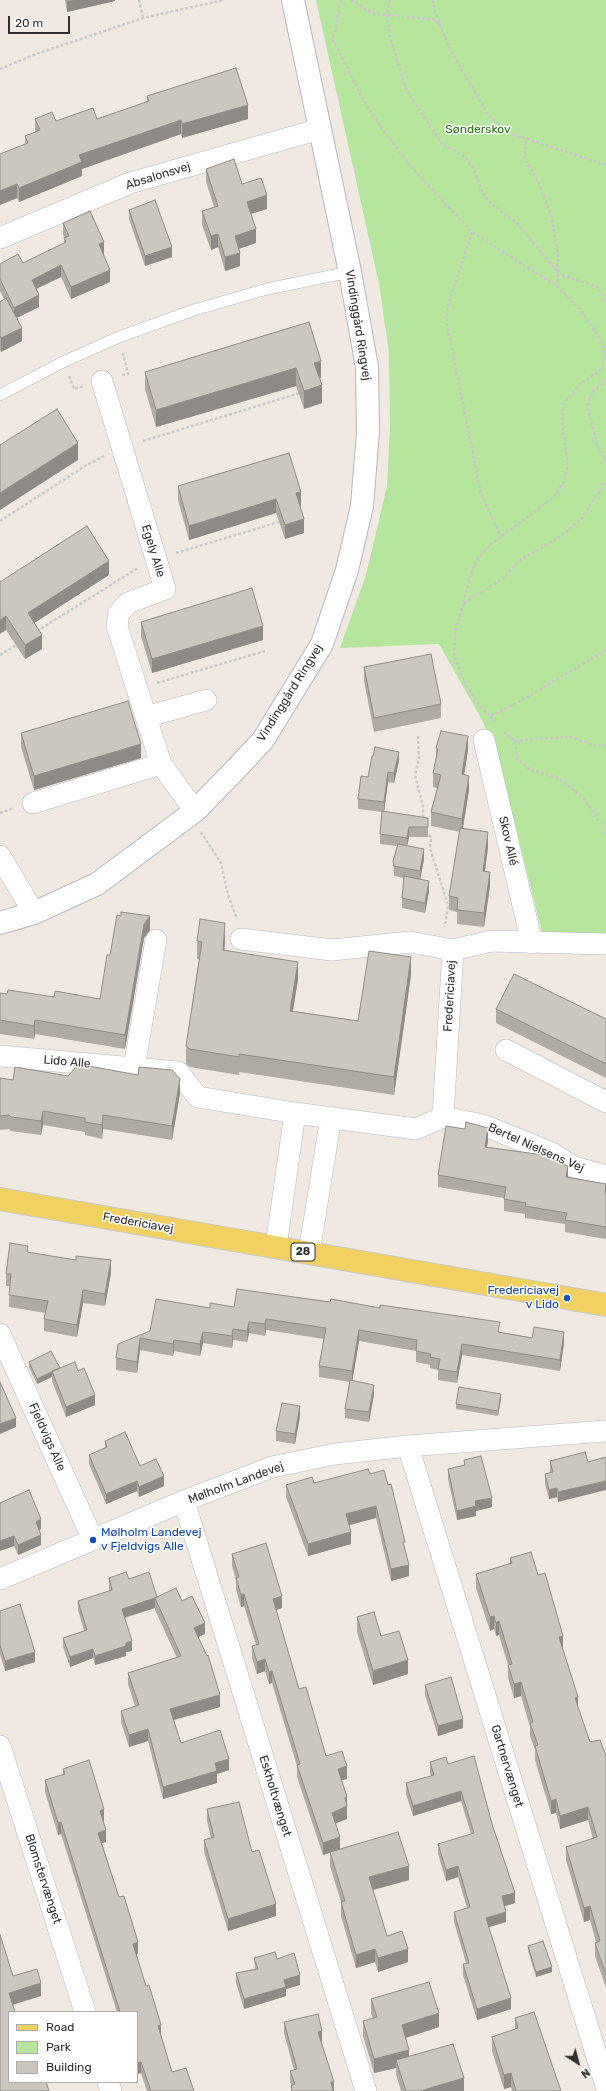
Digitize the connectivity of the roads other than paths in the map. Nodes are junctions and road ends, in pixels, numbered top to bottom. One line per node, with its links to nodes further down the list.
1 (293, 0): 2 (street, Vindinggård Ringvej)
2 (320, 128): 3 (street, Absalonsvej); 4 (street, Vindinggård Ringvej)
3 (0, 238)
4 (350, 272): 6 (lane); 12 (street, Vindinggård Ringvej)
5 (102, 381): 8 (street, Egely Alle)
6 (0, 395)
7 (206, 700): 8 (street)
8 (146, 717): 10 (street, Egely Alle)
9 (484, 740): 18 (street, Skov Allé)
10 (161, 764): 11 (street); 12 (street, Egely Alle)
11 (33, 803)
12 (192, 813): 14 (street, Vindinggård Ringvej)
13 (0, 856): 14 (street)
14 (34, 913): 15 (street, Vindinggård Ringvej)
15 (0, 923)
16 (241, 939): 20 (street, Fredericiavej)
17 (156, 940): 23 (street)
18 (532, 943): 19 (street); 20 (street)
19 (606, 944)
20 (448, 949): 26 (street, Fredericiavej)
21 (506, 1050): 24 (street)
22 (0, 1056): 23 (street, Lido Alle)
23 (134, 1068): 25 (street, Lido Alle)
24 (606, 1102)
25 (295, 1113): 27 (street); 30 (street)
26 (443, 1117): 27 (street); 28 (street, Bertel Nielsens Vej)
27 (331, 1118): 31 (street)
28 (606, 1176)
29 (0, 1199): 30 (main road, Fredericiavej / 28)
30 (276, 1248): 31 (main road, Fredericiavej / 28)
31 (309, 1253): 32 (main road, Fredericiavej / 28)
32 (606, 1305)
33 (0, 1334): 37 (street, Fjeldvigs Alle)
34 (606, 1431): 35 (street, Mølholm Landevej)
35 (408, 1446): 36 (street, Mølholm Landevej); 41 (street, Gartnervænget)
36 (184, 1502): 37 (street, Mølholm Landevej); 42 (street, Eskholtvænget)
37 (93, 1540): 38 (street, Mølholm Landevej)
38 (0, 1580)
39 (0, 1746): 40 (street, Blomstervænget)
40 (85, 2011)
41 (606, 2086)
42 (366, 2091)

